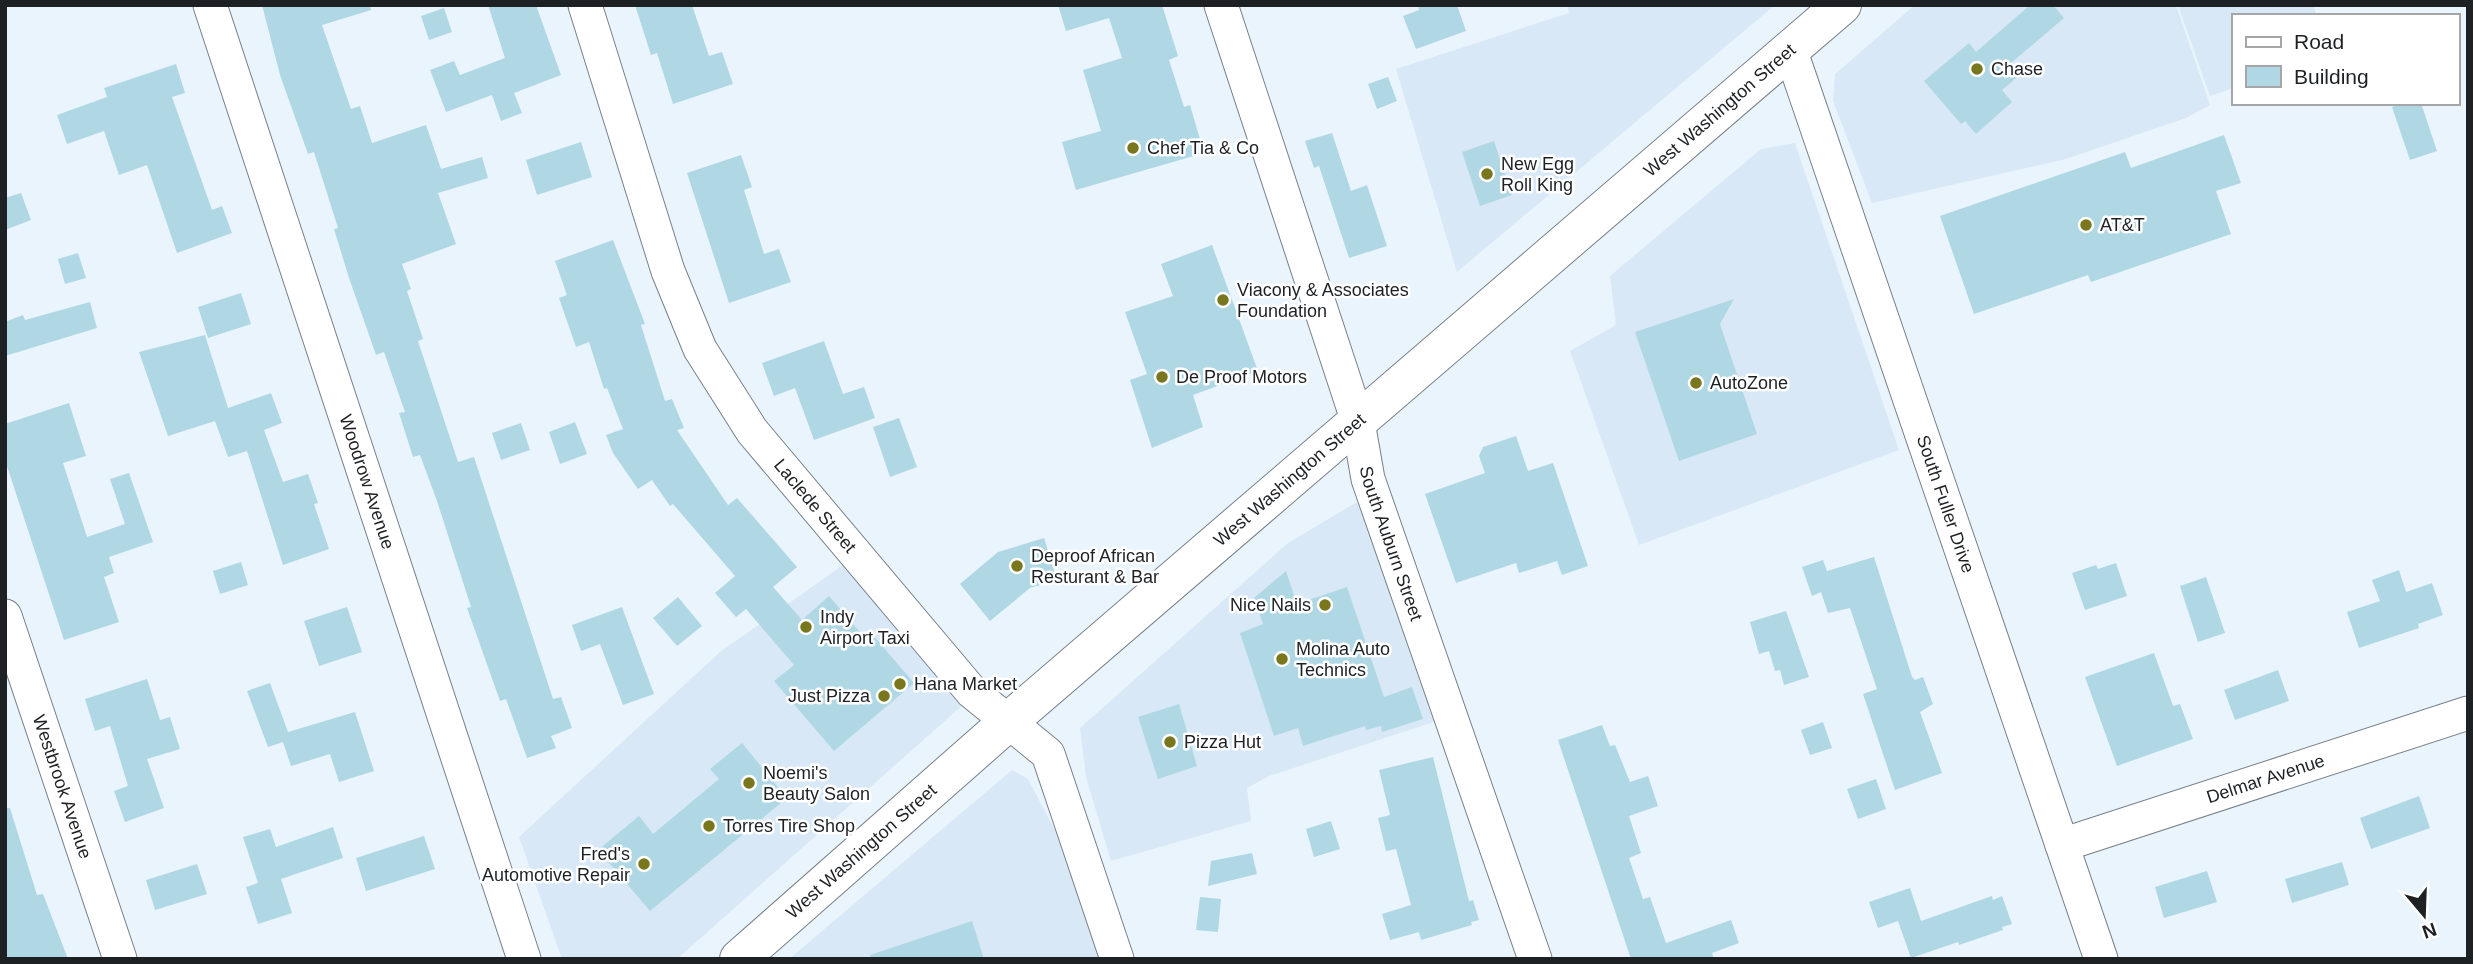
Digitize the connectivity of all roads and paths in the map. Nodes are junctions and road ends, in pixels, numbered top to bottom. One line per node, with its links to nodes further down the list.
1 (210, 5): 12 (street, Woodrow Avenue)
2 (586, 5): 9 (street, Laclede Street)
3 (1221, 5): 6 (street, South Auburn Street)
4 (1842, 5): 5 (main road, West Washington Street)
5 (1790, 50): 6 (main road, West Washington Street); 10 (street, South Fuller Drive)
6 (1358, 422): 9 (main road, West Washington Street); 15 (street, South Auburn Street)
7 (5, 616): 11 (street, Westbrook Avenue)
8 (2468, 713): 10 (street, Delmar Avenue)
9 (1008, 722): 13 (main road, West Washington Street); 14 (street, Laclede Street)
10 (2062, 845): 16 (street, South Fuller Drive)
11 (120, 959)
12 (524, 959)
13 (738, 959)
14 (1117, 959)
15 (1535, 959)
16 (2101, 959)

